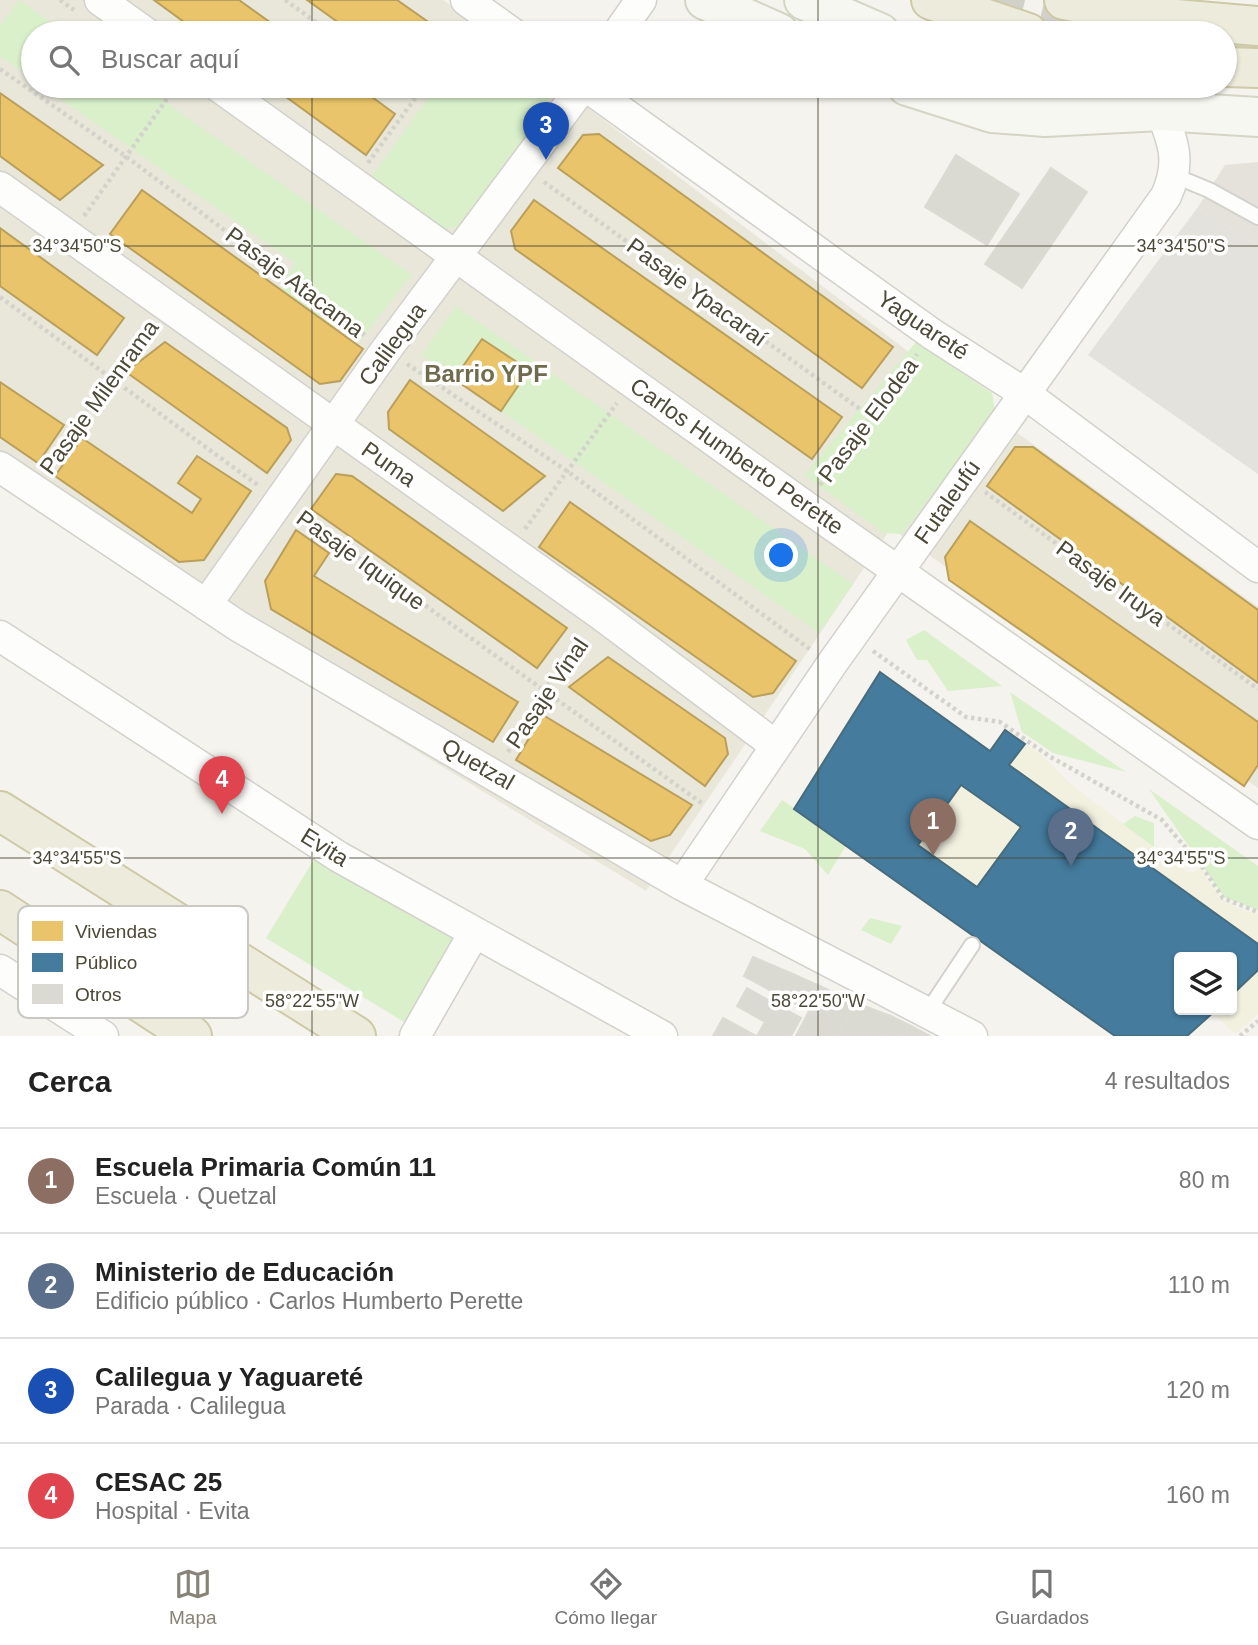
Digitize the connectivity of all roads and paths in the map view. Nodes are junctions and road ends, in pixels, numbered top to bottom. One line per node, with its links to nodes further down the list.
1 (100, 0): 9 (street)
2 (285, 0): 10 (path)
3 (466, 0): 11 (street)
4 (640, 0): 12 (street)
5 (705, 0): 13 (street)
6 (804, 0): 14 (street)
7 (931, 0): 15 (highway)
8 (1064, 0): 16 (highway)
9 (129, 21)
10 (314, 21)
11 (495, 21)
12 (626, 21)
13 (752, 21)
14 (852, 21)
15 (993, 21)
16 (1200, 21)
17 (1237, 24): 18 (highway)
18 (1258, 26)
19 (1237, 67): 20 (highway)
20 (1258, 68)
21 (0, 69): 22 (path, Pasaje Atacama)
22 (21, 84)
23 (42, 98): 33 (path, Pasaje Atacama)
24 (168, 98): 33 (path)
25 (235, 98): 36 (street, Carlos Humberto Perette)
26 (415, 98): 36 (path)
27 (575, 98): 34 (street, Calilegua)
28 (601, 98): 43 (street, Yaguareté)
29 (945, 98): 31 (street)
30 (1093, 98): 31 (street)
31 (1161, 111): 32 (street); 35 (street)
32 (1258, 117)
33 (128, 158): 39 (path); 44 (path, Pasaje Atacama)
34 (523, 167): 40 (street, Calilegua); 48 (path, Pasaje Ypacaraí)
35 (1175, 176): 38 (lane); 46 (street, Futaleufú)
36 (354, 184): 40 (street, Carlos Humberto Perette)
37 (0, 187): 39 (street, Puma)
38 (1258, 217)
39 (69, 236): 42 (street, Puma)
40 (459, 256): 44 (street, Calilegua); 55 (street, Carlos Humberto Perette)
41 (0, 297): 45 (path, Pasaje Iquique)
42 (167, 306): 45 (path, Pasaje Milenrama); 49 (street, Puma)
43 (932, 334): 46 (street, Yaguareté); 48 (path, Pasaje Elodea)
44 (386, 350): 49 (street, Calilegua); 51 (path, Pasaje Atacama)
45 (109, 378): 53 (path, Pasaje Milenrama); 54 (path, Pasaje Iquique)
46 (1024, 393): 52 (street, Futaleufú); 57 (street, Yaguareté)
47 (621, 398): 51 (path)
48 (871, 418): 55 (path, Pasaje Elodea)
49 (333, 425): 54 (street, Calilegua); 56 (street, Puma)
50 (0, 467): 53 (street, Quetzal)
51 (567, 471): 56 (path); 63 (path, Pasaje Atacama)
52 (965, 477): 58 (street, Futaleufú); 64 (path, Pasaje Iruya)
53 (32, 489): 59 (street, Quetzal)
54 (280, 502): 59 (street, Calilegua); 65 (path, Pasaje Iquique)
55 (805, 506): 58 (street, Carlos Humberto Perette)
56 (510, 550): 60 (street, Puma)
57 (1258, 567)
58 (899, 570): 62 (street, Futaleufú); 70 (street, Carlos Humberto Perette)
59 (206, 605): 67 (street, Quetzal)
60 (600, 614): 65 (path, Pasaje Vinal); 66 (street, Puma)
61 (0, 636): 76 (street, Evita)
62 (852, 636): 63 (street, Futaleufú); 74 (path)
63 (831, 665): 66 (street, Futaleufú)
64 (1258, 688)
65 (543, 692): 67 (path, Pasaje Vinal); 69 (path, Pasaje Iquique)
66 (775, 745): 69 (street, Futaleufú)
67 (495, 774): 71 (street, Quetzal)
68 (0, 811): 72 (highway)
69 (725, 820): 71 (street, Futaleufú)
70 (1258, 824)
71 (682, 885): 81 (street, Quetzal)
72 (150, 906)
73 (0, 910): 75 (highway)
74 (1258, 912)
75 (18, 922)
76 (474, 933): 88 (street); 89 (street, Evita)
77 (972, 946): 81 (lane)
78 (248, 968): 87 (highway)
79 (0, 970): 80 (street)
80 (18, 982)
81 (928, 1011): 90 (street, Quetzal)
82 (75, 1018): 85 (street)
83 (165, 1018): 86 (highway)
84 (1258, 1021): 91 (path)
85 (103, 1036)
86 (192, 1036)
87 (356, 1036)
88 (415, 1036)
89 (662, 1036)
90 (972, 1036)
91 (1240, 1036)

